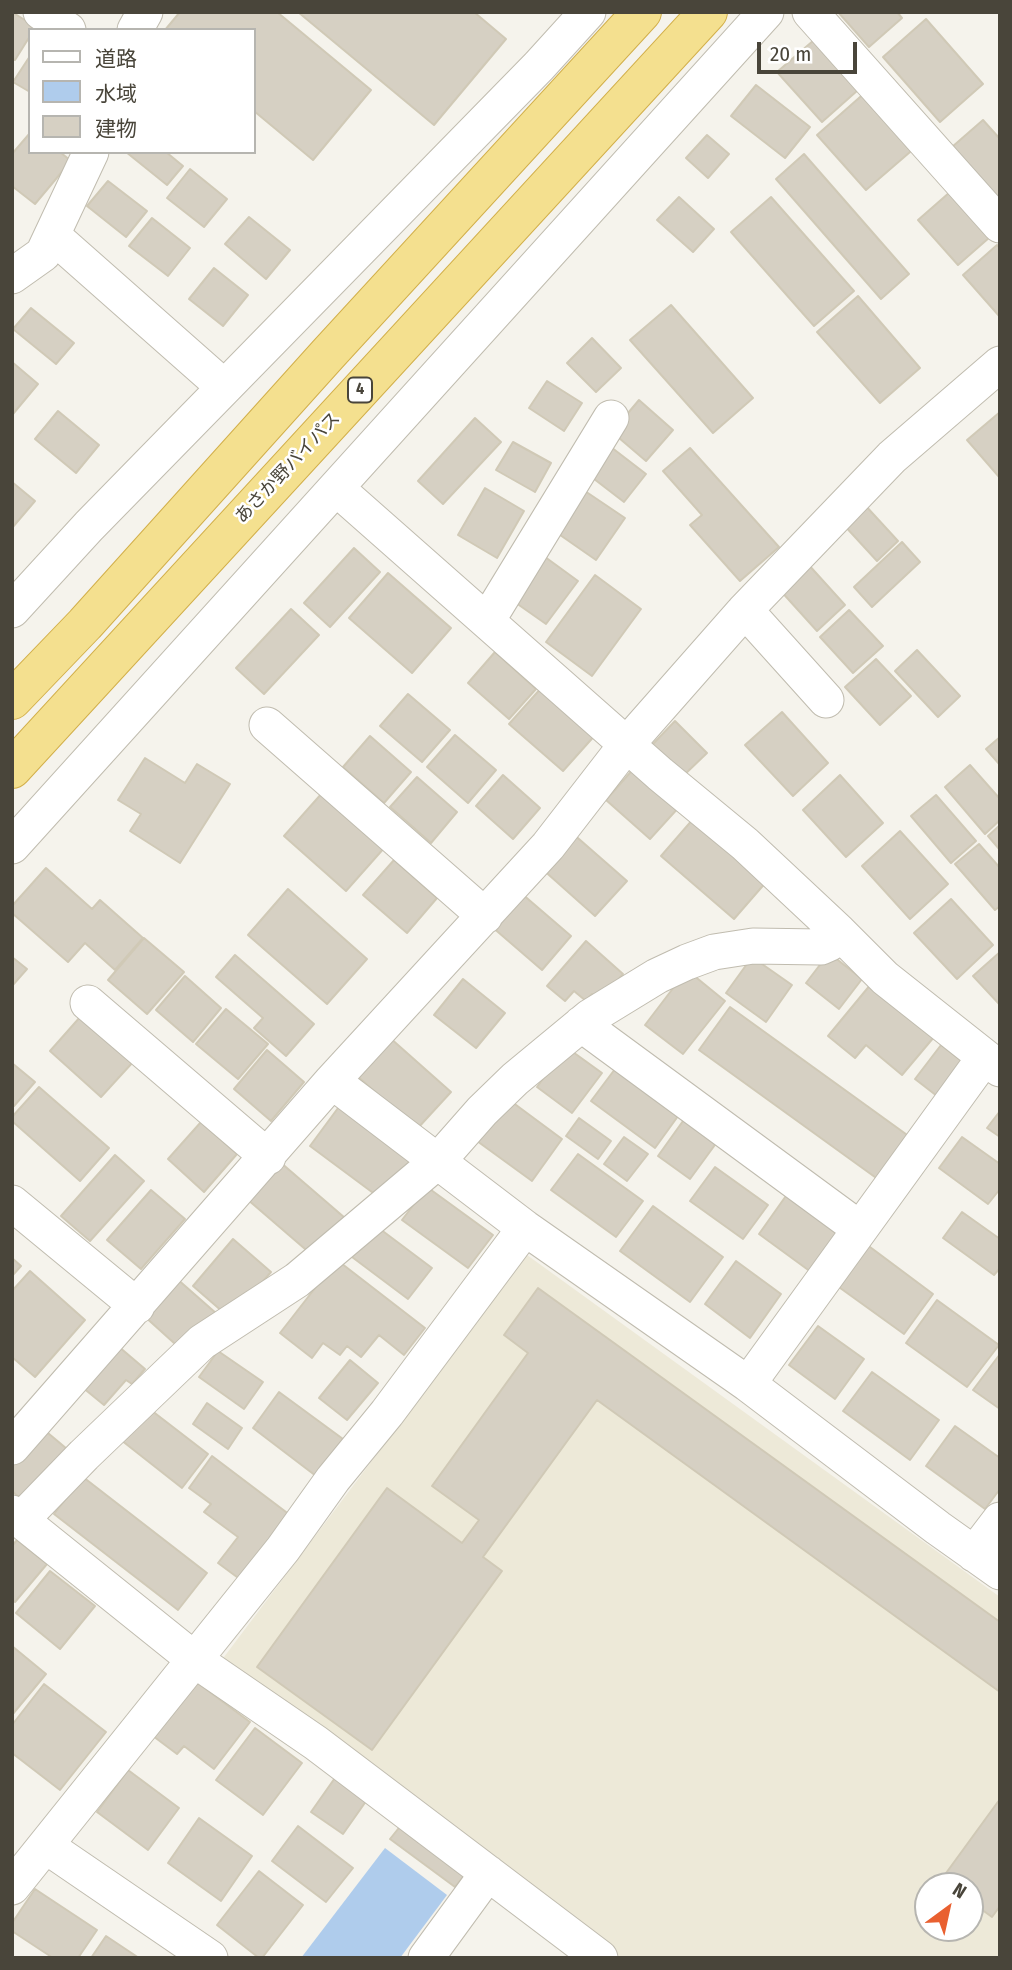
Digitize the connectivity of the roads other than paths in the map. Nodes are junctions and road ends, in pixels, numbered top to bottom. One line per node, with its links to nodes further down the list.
1 (41, 12): 8 (street)
2 (145, 12): 9 (street)
3 (588, 12): 15 (street)
4 (642, 12): 21 (highway)
5 (708, 12): 27 (highway, あさか野バイパス / 4)
6 (766, 12): 17 (street)
7 (810, 12): 11 (street)
8 (65, 28)
9 (136, 28)
10 (90, 154): 12 (street)
11 (1000, 225)
12 (52, 235): 13 (street); 15 (street)
13 (12, 276)
14 (1000, 364): 19 (street)
15 (224, 387): 18 (street)
16 (611, 418): 20 (street)
17 (336, 488): 20 (street); 28 (street)
18 (12, 610)
19 (745, 610): 24 (street); 26 (street)
20 (487, 621): 26 (street)
21 (85, 624): 22 (highway); 23 (highway)
22 (12, 681)
23 (12, 700)
24 (826, 700)
25 (267, 725): 29 (street)
26 (627, 744): 29 (street); 30 (street)
27 (12, 769)
28 (12, 846)
29 (485, 916): 34 (street)
30 (839, 932): 32 (street); 33 (street)
31 (88, 1003): 35 (street)
32 (580, 1024): 36 (street); 39 (street)
33 (992, 1063): 39 (street)
34 (332, 1081): 35 (street); 36 (street)
35 (268, 1157): 40 (street)
36 (438, 1161): 38 (street); 43 (street)
37 (12, 1203): 40 (street)
38 (526, 1228): 41 (street); 46 (street)
39 (860, 1229): 41 (street)
40 (137, 1306): 42 (street)
41 (748, 1384): 45 (street)
42 (12, 1447)
43 (17, 1517): 46 (street)
44 (1000, 1520): 45 (street)
45 (987, 1563)
46 (195, 1660): 47 (street); 48 (street)
47 (46, 1846): 49 (street); 50 (street)
48 (488, 1874): 51 (street); 52 (street)
49 (12, 1887)
50 (210, 1958)
51 (426, 1958)
52 (600, 1958)

